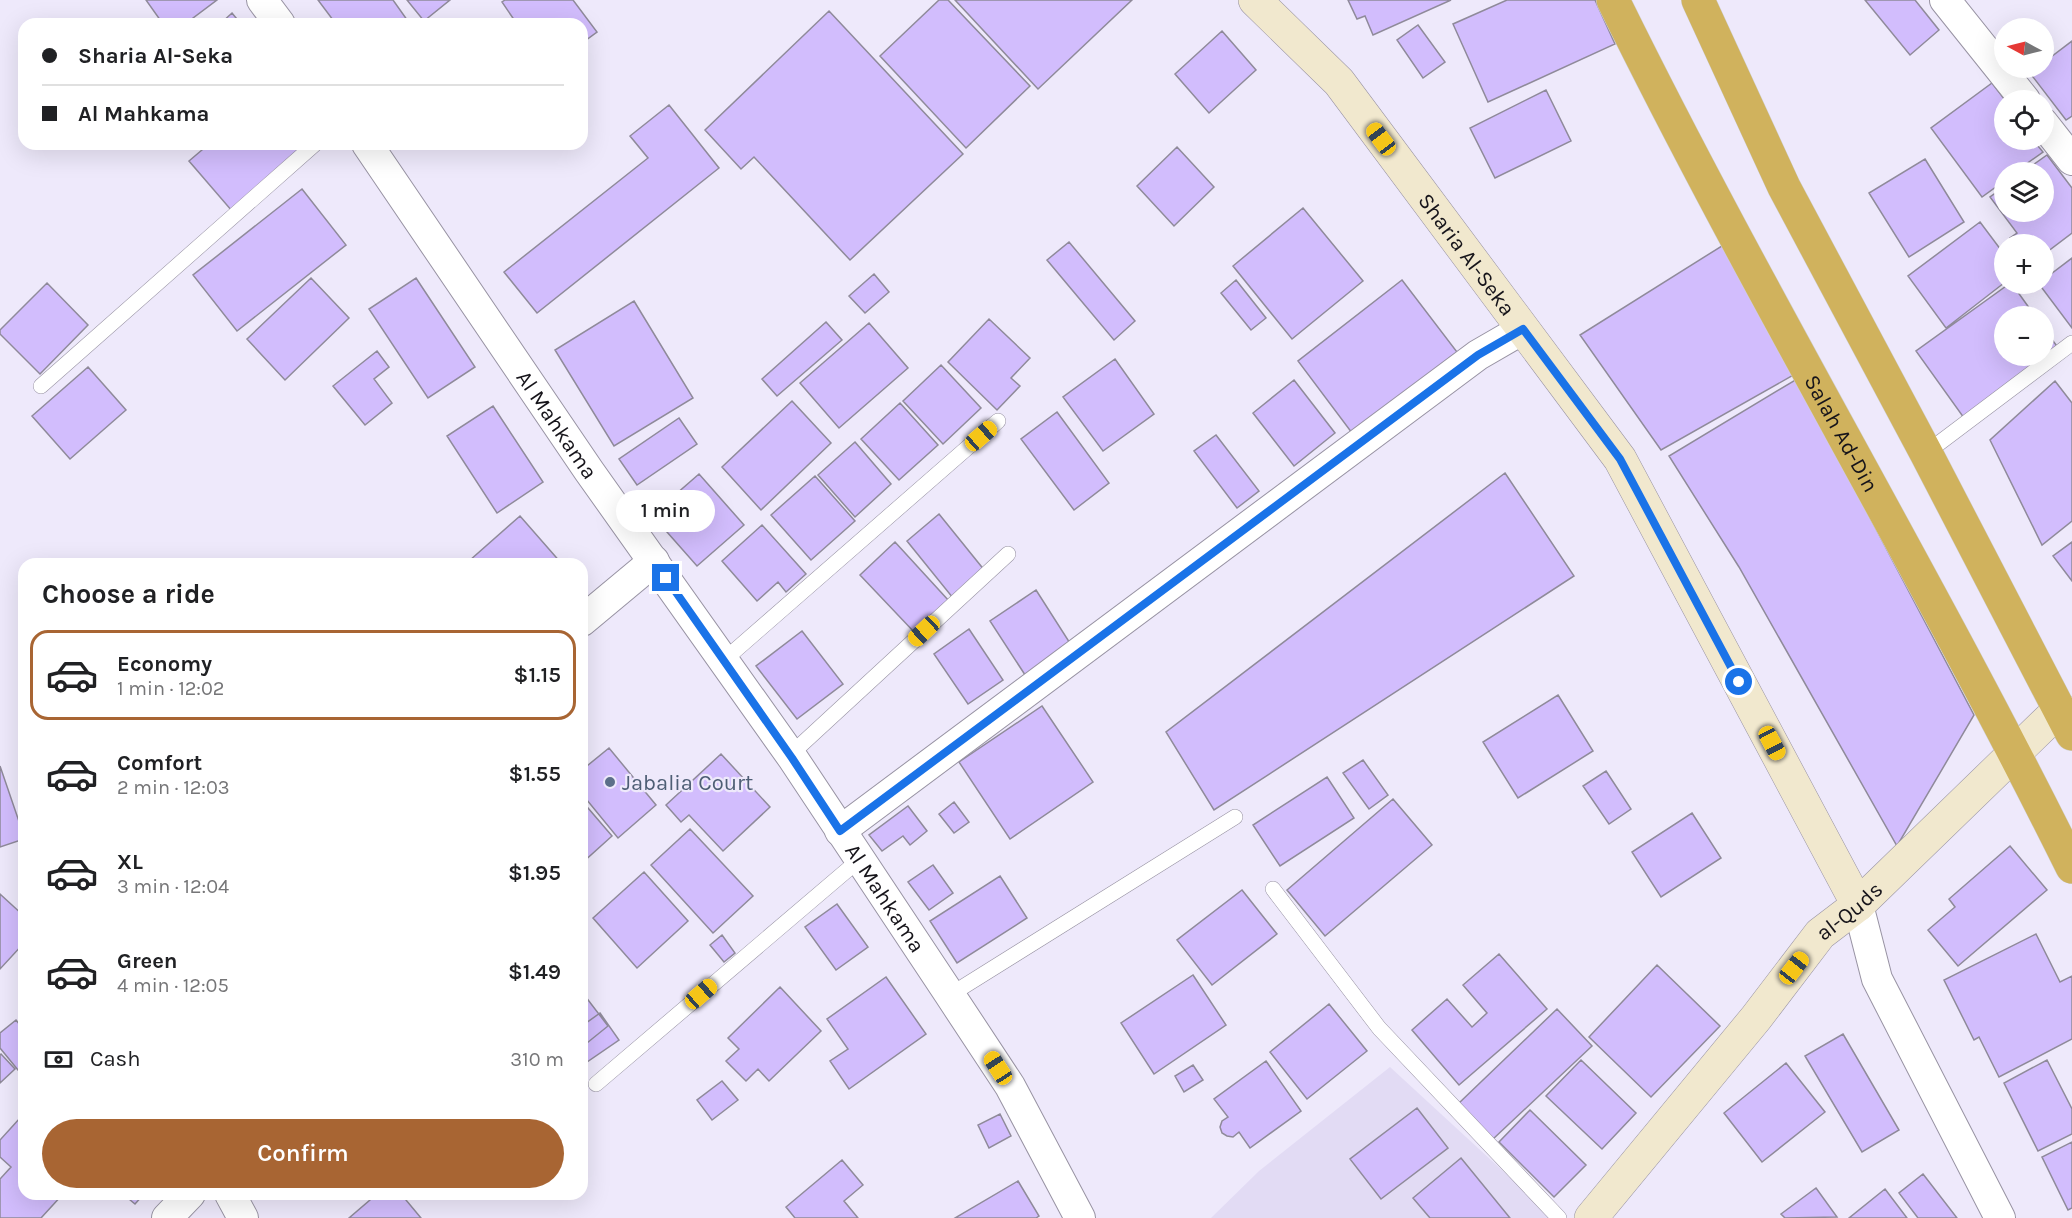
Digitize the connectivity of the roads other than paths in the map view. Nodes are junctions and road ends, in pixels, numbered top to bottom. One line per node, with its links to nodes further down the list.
1 (1255, 0): 10 (street, Sharia Al-Seka)
2 (1612, 0): 20 (highway, Salah Ad-Din)
3 (1698, 0): 14 (highway)
4 (1945, 0): 5 (street)
5 (2017, 90)
6 (2054, 137): 9 (street)
7 (308, 150): 12 (lane)
8 (371, 150): 16 (street, Al Mahkama)
9 (2072, 160)
10 (1523, 329): 23 (street); 27 (street, Sharia Al-Seka)
11 (2072, 343): 14 (lane)
12 (41, 386)
13 (998, 421): 18 (lane)
14 (1926, 453): 19 (highway)
15 (1008, 554): 21 (lane)
16 (654, 561): 17 (street); 18 (street, Al Mahkama)
17 (588, 616)
18 (723, 661): 21 (street, Al Mahkama)
19 (2068, 714): 20 (street, al-Quds)
20 (2015, 753): 25 (highway, Salah Ad-Din); 27 (street, al-Quds)
21 (790, 755): 23 (street, Al Mahkama)
22 (1235, 817): 28 (lane)
23 (840, 831): 24 (street, Al Mahkama)
24 (860, 860): 28 (street, Al Mahkama); 29 (lane)
25 (2072, 867)
26 (1273, 889): 35 (lane)
27 (1858, 905): 36 (street, al-Quds); 37 (street)
28 (950, 995): 34 (street, Al Mahkama)
29 (596, 1084)
30 (184, 1200): 32 (street)
31 (233, 1200): 33 (street)
32 (168, 1218)
33 (243, 1218)
34 (1080, 1218)
35 (1559, 1218)
36 (1591, 1218)
37 (2000, 1218)

